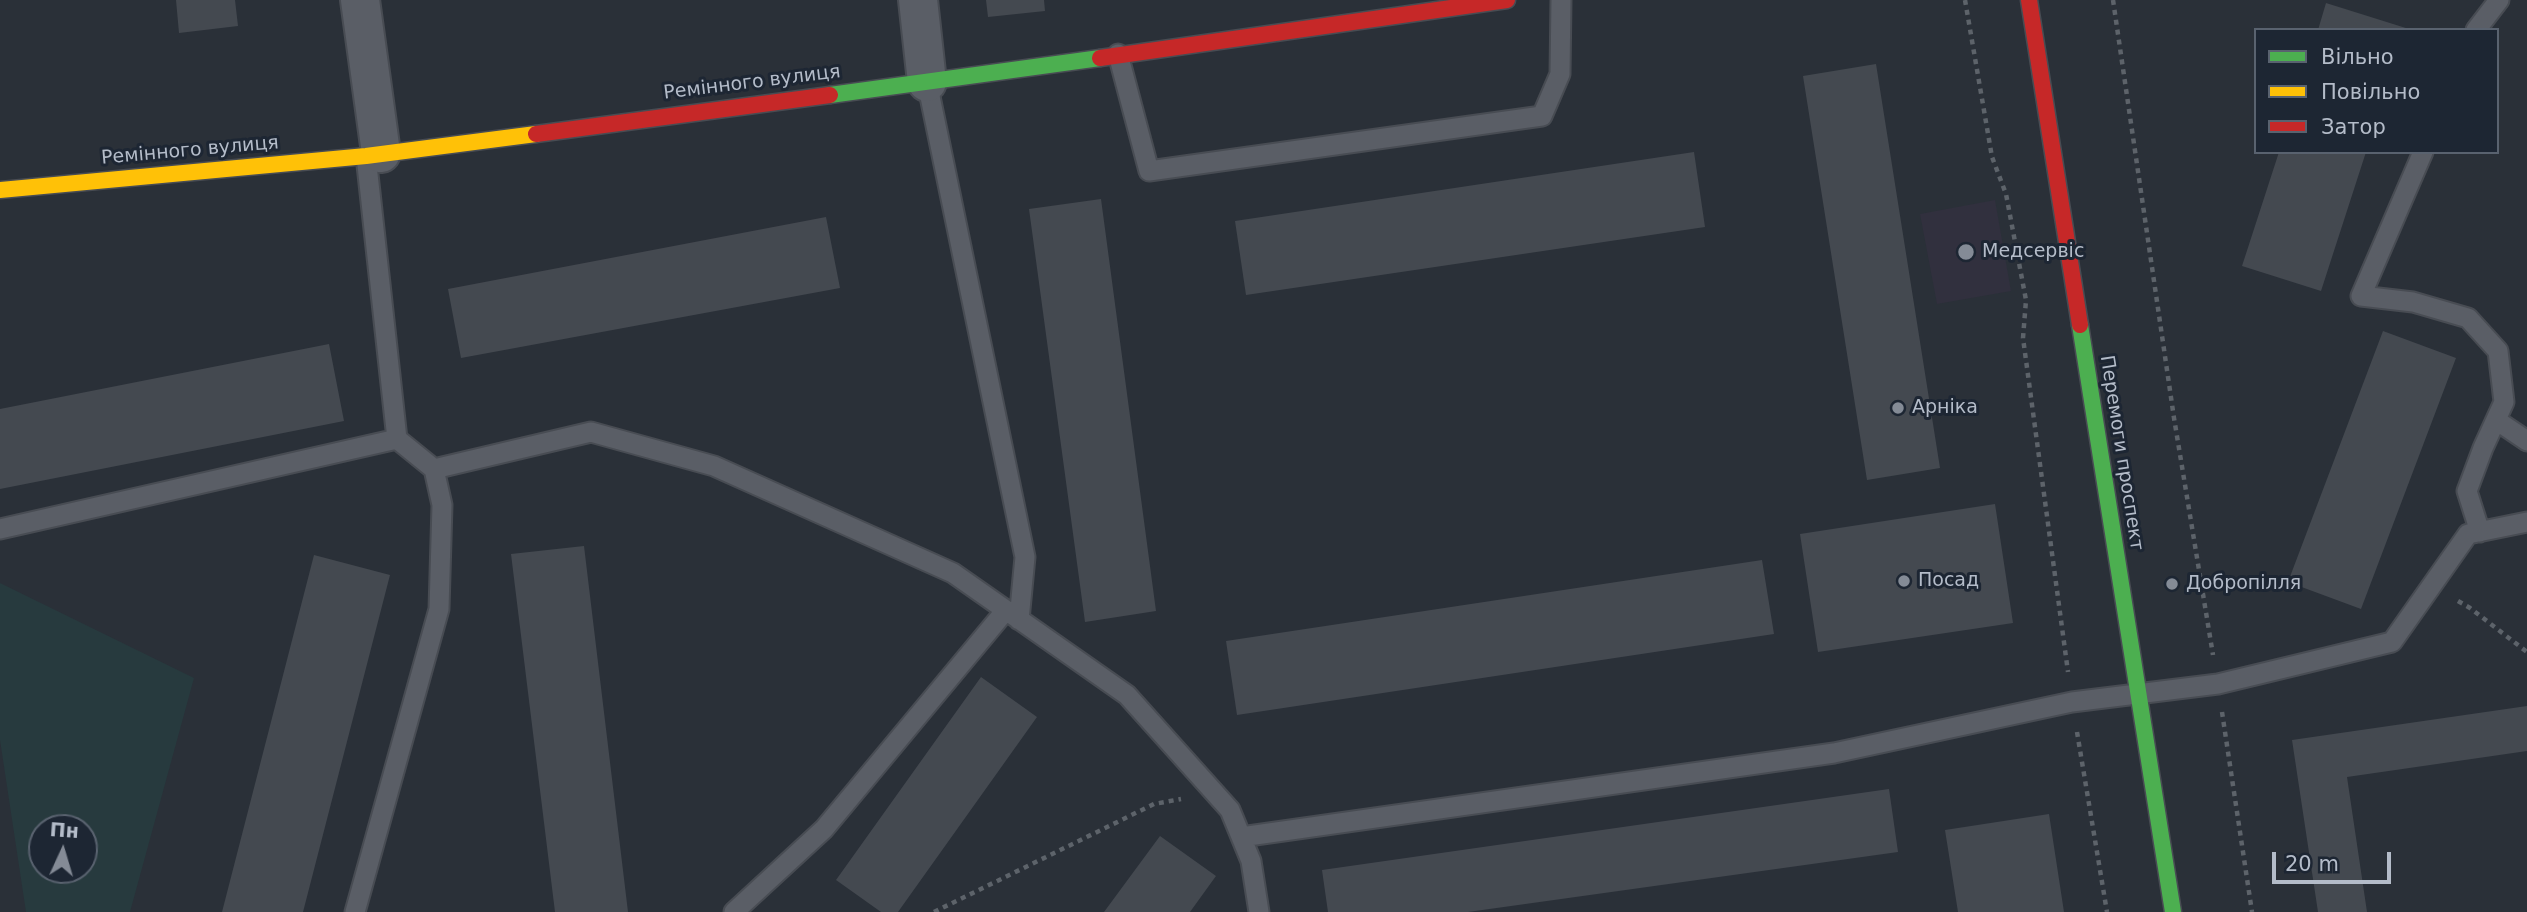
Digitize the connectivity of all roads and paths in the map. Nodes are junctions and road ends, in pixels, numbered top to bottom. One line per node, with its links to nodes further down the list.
1 (360, 0): 14 (street)
2 (918, 0): 12 (street)
3 (1507, 0): 9 (street, Ремінного вулиця)
4 (1561, 0): 11 (lane)
5 (1965, 0): 28 (path)
6 (2028, 0): 27 (street, Перемоги проспект)
7 (2113, 0): 26 (path)
8 (2499, 0): 10 (lane)
9 (1411, 6): 11 (street, Ремінного вулиця)
10 (2478, 28)
11 (1118, 54): 12 (street, Ремінного вулиця)
12 (926, 82): 14 (street, Ремінного вулиця); 24 (lane)
13 (2422, 154): 16 (lane)
14 (373, 155): 15 (street, Ремінного вулиця); 17 (lane)
15 (0, 190)
16 (2496, 420): 18 (lane); 22 (lane)
17 (397, 439): 19 (lane); 21 (lane)
18 (2527, 441)
19 (434, 469): 24 (lane); 32 (lane)
20 (2527, 522): 22 (lane)
21 (0, 529)
22 (2480, 532): 23 (lane)
23 (2428, 587): 25 (path); 26 (lane)
24 (1012, 615): 29 (lane); 33 (lane)
25 (2527, 652)
26 (2218, 684): 27 (lane); 37 (path)
27 (2137, 693): 28 (lane); 36 (street, Перемоги проспект)
28 (2072, 702): 30 (lane); 35 (path)
29 (1214, 792): 30 (lane); 34 (path)
30 (1241, 837): 31 (lane)
31 (1253, 907)
32 (355, 912)
33 (734, 912)
34 (934, 912)
35 (2107, 912)
36 (2173, 912)
37 (2252, 912)

